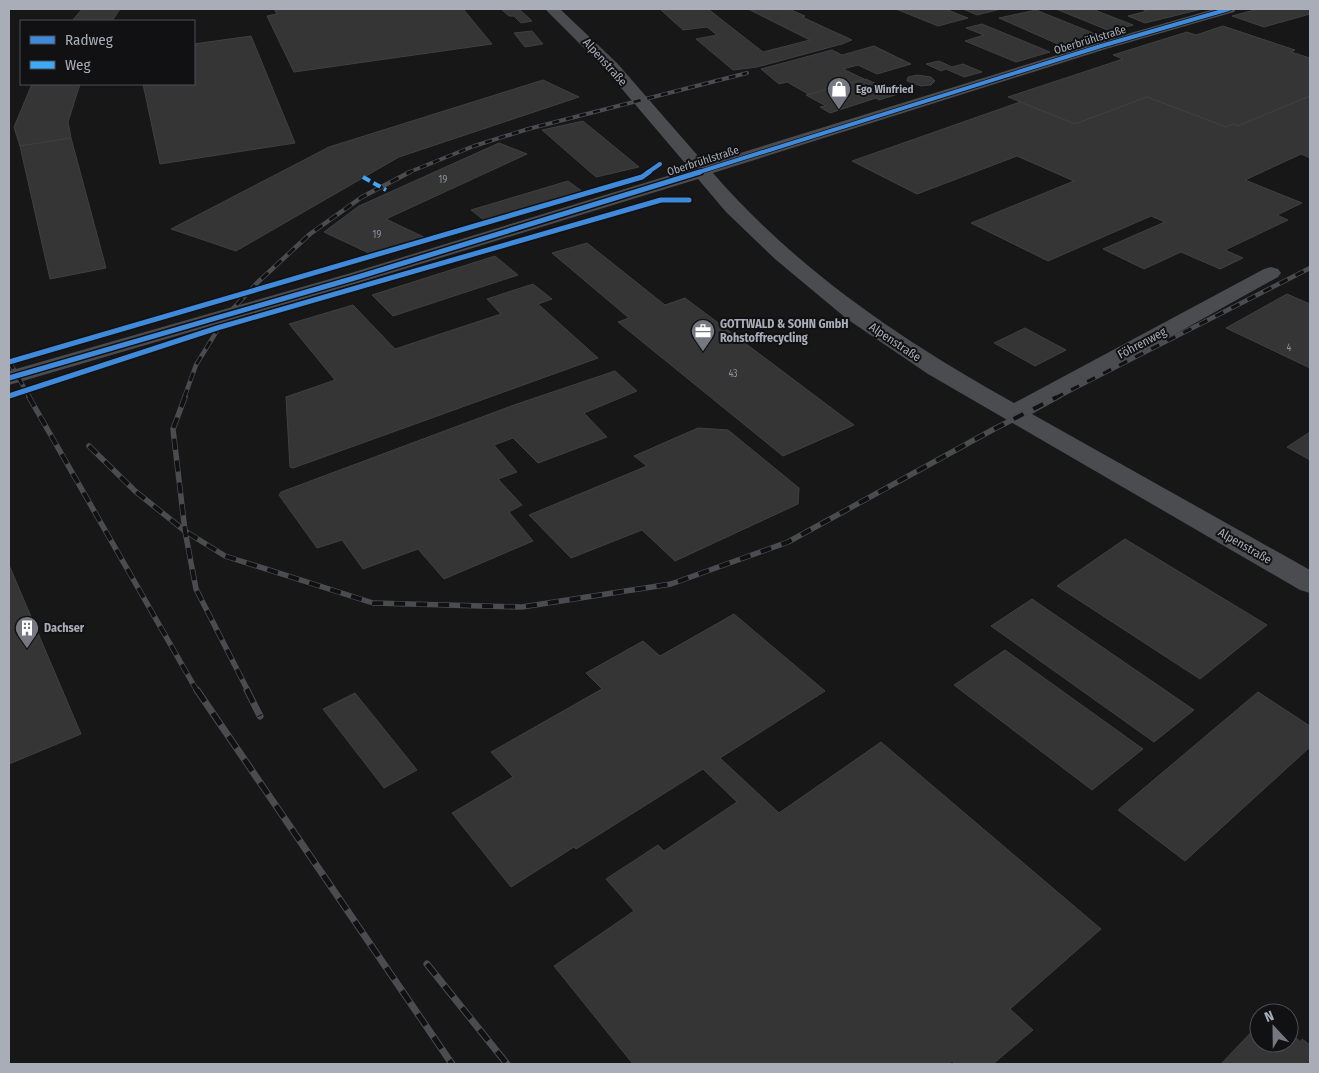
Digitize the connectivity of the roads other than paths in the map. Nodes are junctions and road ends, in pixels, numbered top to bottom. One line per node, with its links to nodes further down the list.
1 (552, 9): 3 (street, Alpenstraße)
2 (1229, 9): 3 (street, Oberbrühlstraße)
3 (700, 172): 5 (street, Oberbrühlstraße); 6 (street, Alpenstraße)
4 (1271, 272): 6 (street, Föhrenweg)
5 (9, 378)
6 (1013, 414): 7 (street, Alpenstraße)
7 (1310, 583)

